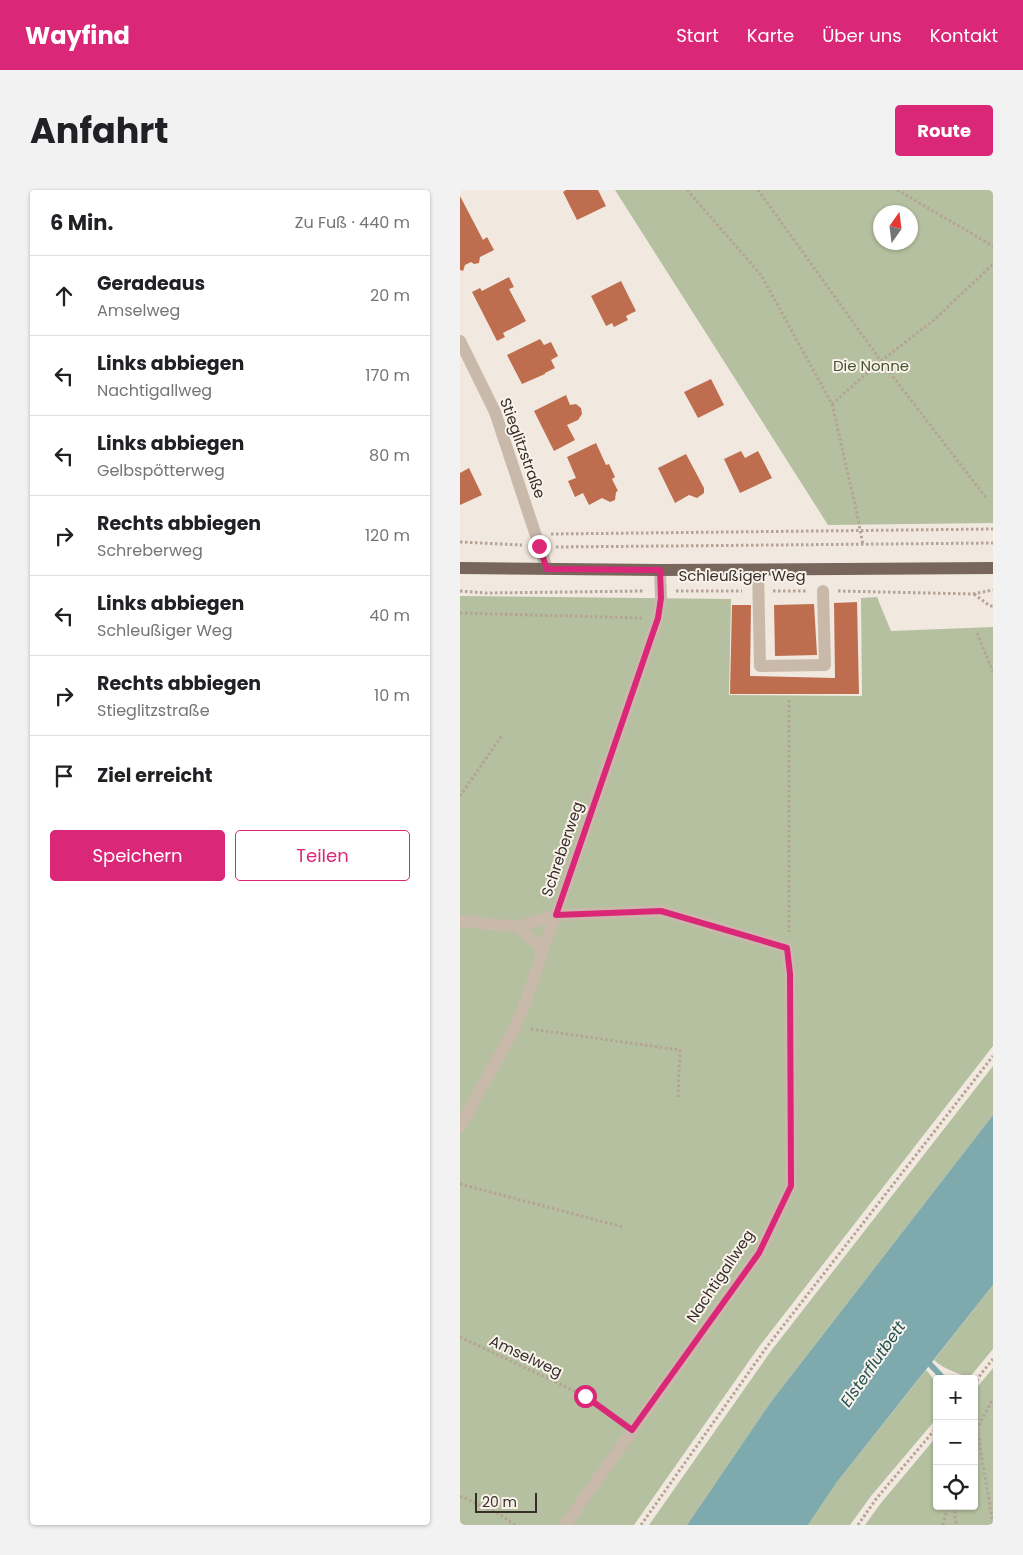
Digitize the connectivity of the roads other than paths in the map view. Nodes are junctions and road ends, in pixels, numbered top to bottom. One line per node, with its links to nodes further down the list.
1 (460, 341): 4 (street, Stieglitzstraße)
2 (460, 568): 4 (main road, Schleußiger Weg)
3 (993, 568): 6 (main road, Schleußiger Weg)
4 (547, 569): 5 (main road, Schleußiger Weg)
5 (660, 570): 6 (main road, Schleußiger Weg); 8 (street, Schreberweg)
6 (758, 570): 7 (street)
7 (823, 591)
8 (556, 915): 10 (street); 11 (street, Schreberweg); 13 (street, Nachtigallweg)
9 (460, 921): 10 (street)
10 (518, 927): 11 (street)
11 (542, 949): 12 (street, Schreberweg)
12 (460, 1127)
13 (565, 1525)

